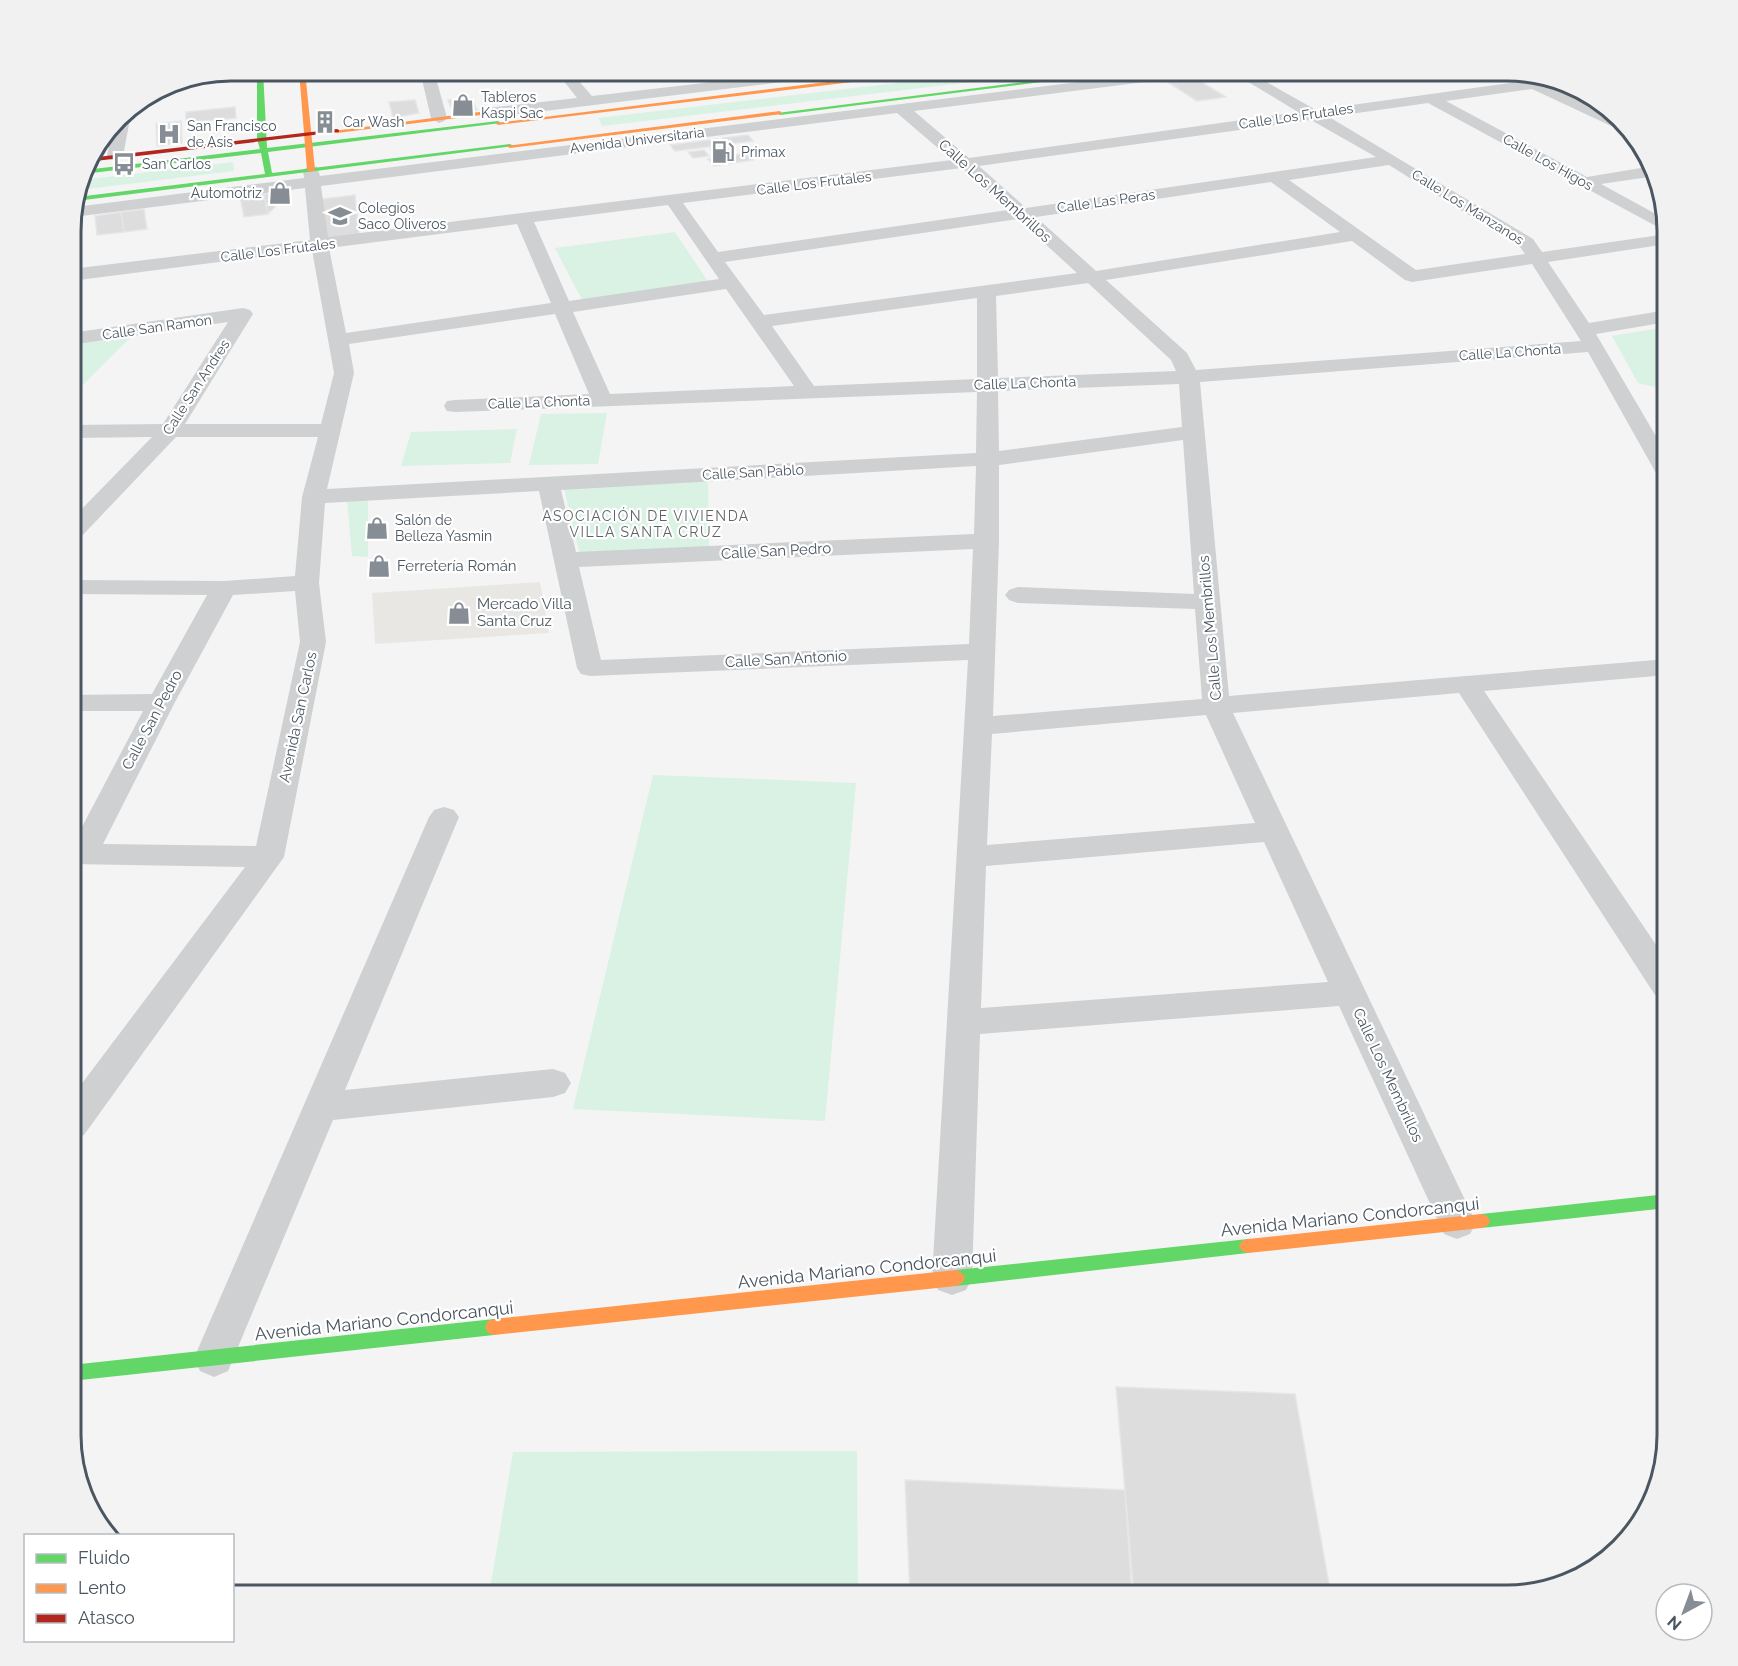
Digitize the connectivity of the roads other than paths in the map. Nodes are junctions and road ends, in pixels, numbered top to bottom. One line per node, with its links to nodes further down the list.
1 (260, 81): 20 (main road)
2 (304, 81): 19 (main road, Avenida San Carlos)
3 (430, 81): 17 (street)
4 (571, 81): 12 (street)
5 (768, 81): 12 (street)
6 (842, 81): 12 (main road)
7 (1047, 81): 27 (main road, Avenida Universitaria)
8 (1116, 81): 13 (street, Avenida Universitaria)
9 (1255, 81): 15 (street, Calle Los Manzanos)
10 (1534, 84): 11 (street, Calle Los Frutales); 16 (street)
11 (1430, 98): 15 (street, Calle Los Frutales); 30 (street, Calle Los Higos)
12 (592, 106): 14 (street); 19 (main road)
13 (899, 107): 24 (street, Calle Los Membrillos); 27 (street, Avenida Universitaria)
14 (487, 113): 17 (main road)
15 (1313, 113): 23 (street, Calle Los Manzanos); 24 (street, Calle Los Frutales)
16 (1603, 116)
17 (439, 118): 19 (main road)
18 (120, 131): 21 (street)
19 (308, 140): 20 (main road); 27 (main road, Avenida San Carlos)
20 (262, 145): 21 (main road); 25 (main road); 29 (main road)
21 (115, 156): 22 (main road)
22 (101, 158)
23 (1392, 160): 28 (street, Calle Las Peras); 41 (street, Calle Los Manzanos)
24 (966, 163): 32 (street, Calle Los Frutales); 34 (street, Calle Los Membrillos)
25 (95, 170)
26 (1645, 173): 30 (street)
27 (311, 176): 29 (street, Avenida Universitaria); 39 (street, Avenida San Carlos)
28 (1274, 177): 34 (street, Calle Las Peras); 37 (street)
29 (270, 181): 31 (main road, Avenida Universitaria); 33 (street, Avenida Universitaria)
30 (1584, 182): 36 (street, Calle Los Higos)
31 (85, 198)
32 (673, 201): 35 (street, Calle Los Frutales); 40 (street)
33 (82, 211)
34 (1020, 214): 40 (street, Calle Las Peras); 43 (street, Calle Los Membrillos)
35 (524, 220): 39 (street, Calle Los Frutales); 46 (street)
36 (1657, 222)
37 (1356, 235): 41 (street); 43 (street)
38 (1657, 241): 41 (street)
39 (320, 246): 42 (street, Calle Los Frutales); 52 (street, Avenida San Carlos)
40 (714, 258): 44 (street)
41 (1539, 259): 51 (street, Calle Los Manzanos)
42 (81, 274)
43 (1092, 277): 45 (street); 53 (street, Calle Los Membrillos)
44 (731, 283): 46 (street); 49 (street)
45 (986, 291): 49 (street); 54 (street)
46 (562, 307): 52 (street); 56 (street)
47 (243, 314): 50 (street, Calle San Ramon); 60 (street, Calle San Andres)
48 (1657, 319): 51 (street, Calle La Chonta)
49 (759, 322): 55 (street)
50 (81, 338)
51 (1589, 338): 53 (street, Calle La Chonta); 62 (street, Calle Los Manzanos)
52 (338, 340): 58 (street, Avenida San Carlos)
53 (1189, 377): 54 (street, Calle La Chonta); 61 (street, Calle Los Membrillos)
54 (989, 384): 55 (street, Calle La Chonta); 63 (street)
55 (807, 390): 56 (street, Calle La Chonta)
56 (602, 400): 57 (street, Calle La Chonta)
57 (455, 406)
58 (329, 430): 60 (street); 65 (street, Avenida San Carlos)
59 (81, 431): 60 (street)
60 (170, 431): 66 (street, Calle San Andres)
61 (1191, 432): 63 (street, Calle San Pablo); 73 (street, Calle Los Membrillos)
62 (1657, 454)
63 (990, 459): 64 (street, Calle San Pablo); 67 (street)
64 (548, 482): 65 (street, Calle San Pablo); 68 (street)
65 (314, 497): 69 (street, Avenida San Carlos)
66 (81, 524)
67 (987, 541): 68 (street, Calle San Pedro); 74 (street)
68 (566, 560): 74 (street, Calle San Antonio)
69 (307, 583): 71 (street); 85 (street, Avenida San Carlos)
70 (81, 587): 71 (street)
71 (224, 588): 77 (street, Calle San Pedro)
72 (1018, 595): 73 (street)
73 (1209, 602): 79 (street, Calle Los Membrillos)
74 (983, 651): 80 (street)
75 (1657, 668): 76 (street)
76 (1467, 685): 79 (street); 87 (street)
77 (160, 702): 78 (street); 83 (street, Calle San Pedro)
78 (81, 703)
79 (1216, 706): 80 (street); 82 (street, Calle Los Membrillos)
80 (980, 726): 86 (street)
81 (444, 817): 91 (street)
82 (1274, 831): 86 (street); 88 (street, Calle Los Membrillos)
83 (81, 847)
84 (81, 854): 85 (street)
85 (269, 857): 92 (street, Avenida San Carlos)
86 (972, 857): 89 (street)
87 (1657, 970)
88 (1350, 993): 89 (street); 94 (street, Calle Los Membrillos)
89 (964, 1022): 95 (street)
90 (553, 1083): 91 (street)
91 (321, 1107): 96 (street)
92 (81, 1111)
93 (1657, 1202): 94 (main road, Avenida Mariano Condorcanqui)
94 (1458, 1223): 95 (main road, Avenida Mariano Condorcanqui)
95 (952, 1278): 96 (main road, Avenida Mariano Condorcanqui)
96 (214, 1358): 97 (main road, Avenida Mariano Condorcanqui)
97 (81, 1372)

